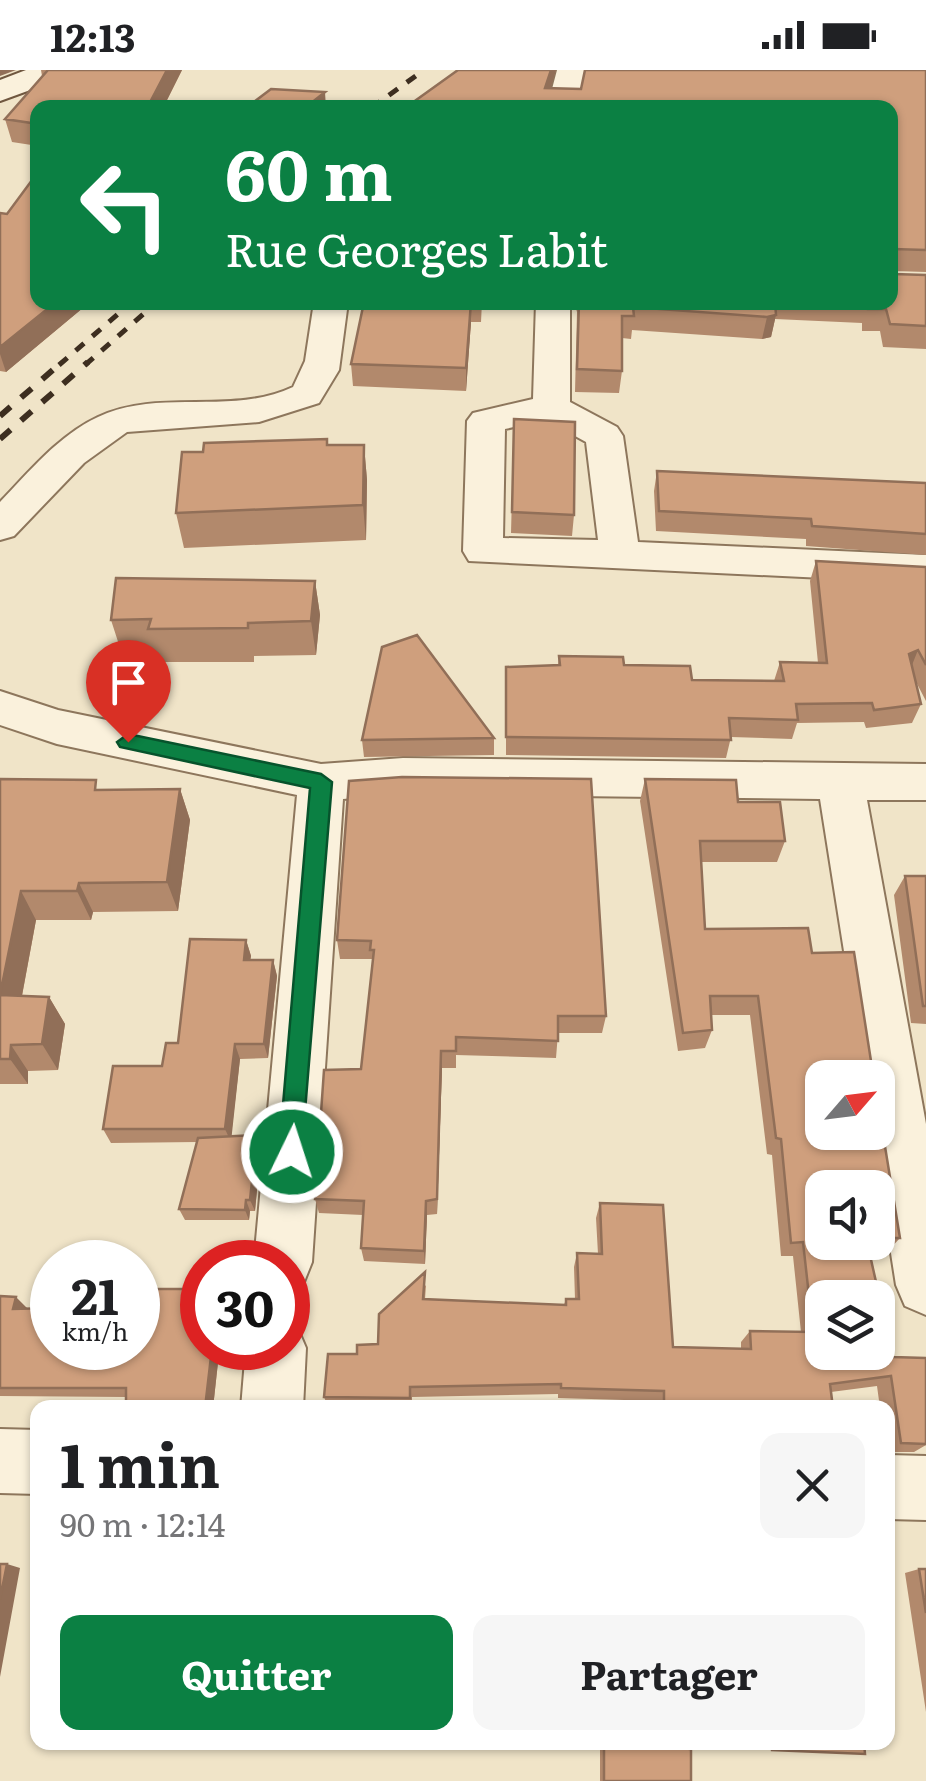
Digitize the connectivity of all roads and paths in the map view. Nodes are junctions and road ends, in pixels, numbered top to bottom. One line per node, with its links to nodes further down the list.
1 (55, 70): 3 (street)
2 (571, 70): 4 (street)
3 (0, 91)
4 (564, 100)
5 (330, 310): 8 (street)
6 (553, 310): 7 (street)
7 (551, 408): 9 (street); 9 (street)
8 (0, 526)
9 (620, 554): 10 (street)
10 (926, 569)
11 (0, 708): 13 (street)
12 (840, 781): 13 (street); 14 (street); 16 (street)
13 (321, 782): 15 (street)
14 (926, 782)
15 (285, 1240)
16 (926, 1284)
17 (275, 1370): 18 (street)
18 (273, 1400)
19 (0, 1461): 20 (street)
20 (30, 1462)
21 (895, 1487): 22 (street)
22 (926, 1488)

